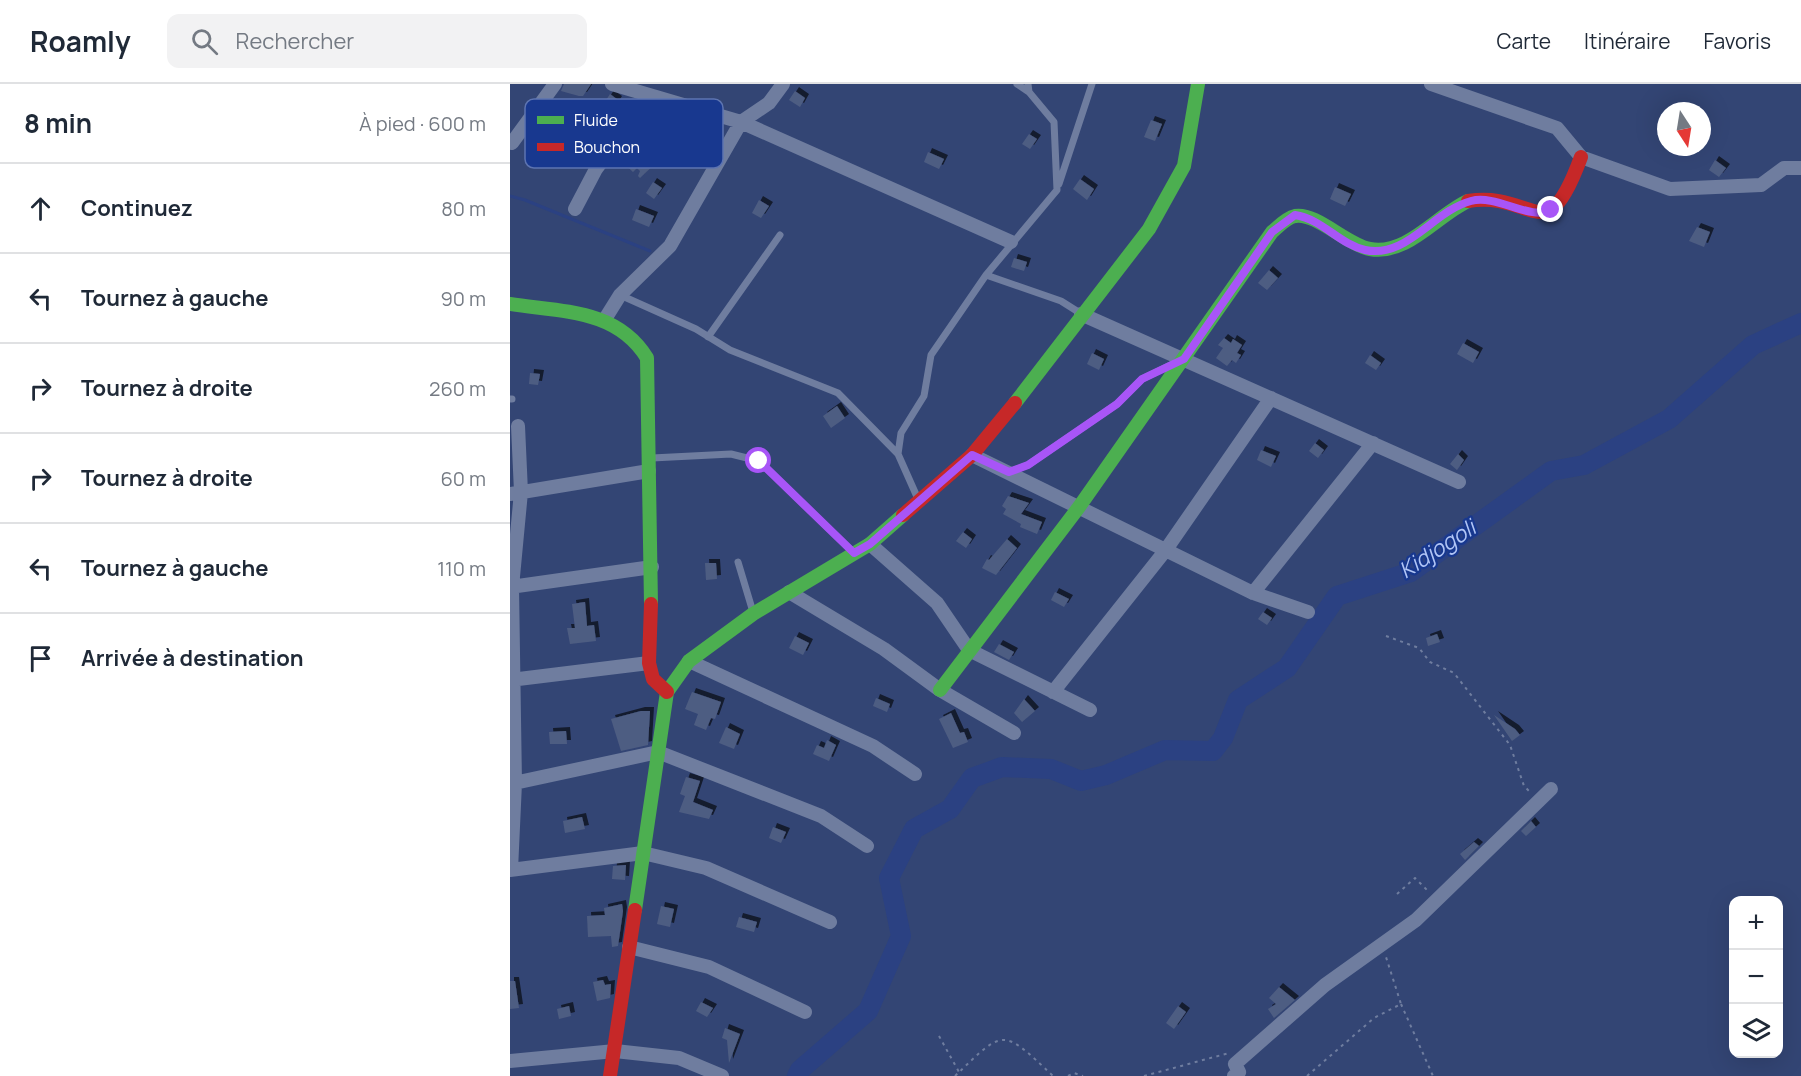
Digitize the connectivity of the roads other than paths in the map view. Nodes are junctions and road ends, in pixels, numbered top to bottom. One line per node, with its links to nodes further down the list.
1 (555, 84): 10 (street)
2 (612, 84): 9 (street)
3 (783, 84): 14 (street)
4 (1017, 84): 8 (lane)
5 (1092, 84): 22 (lane)
6 (1198, 84): 29 (street)
7 (1431, 84): 18 (street)
8 (1028, 88): 22 (lane)
9 (650, 96): 11 (street); 12 (street)
10 (544, 99)
11 (648, 99)
12 (660, 99)
13 (723, 117): 14 (street)
14 (741, 122): 17 (street); 25 (street)
15 (525, 125): 16 (street)
16 (512, 143)
17 (723, 153)
18 (1581, 157): 21 (street); 32 (street)
19 (597, 168): 23 (street)
20 (715, 168): 27 (street)
21 (1801, 168)
22 (1058, 190): 25 (lane)
23 (575, 209)
24 (780, 235): 31 (lane)
25 (1011, 242): 26 (lane)
26 (986, 275): 29 (lane); 36 (lane)
27 (620, 295): 30 (street); 31 (lane)
28 (510, 304): 30 (street)
29 (1081, 314): 32 (street); 37 (street)
30 (605, 319): 38 (street)
31 (708, 337): 36 (lane)
32 (1184, 359): 33 (street); 39 (lane); 43 (street)
33 (1271, 398): 35 (street); 45 (street)
34 (518, 426): 41 (street)
35 (1373, 443): 40 (street); 51 (street)
36 (898, 454): 42 (lane)
37 (972, 455): 39 (street); 42 (street)
38 (649, 465): 41 (street); 46 (lane); 48 (street)
39 (1009, 472): 43 (street)
40 (1459, 482)
41 (516, 493): 49 (street)
42 (919, 502): 44 (street)
43 (1079, 507): 45 (street); 54 (street)
44 (870, 544): 46 (street); 54 (street)
45 (1166, 551): 51 (street); 60 (street)
46 (854, 553): 50 (street)
47 (738, 562): 53 (lane)
48 (652, 567): 49 (street); 56 (street)
49 (511, 587): 57 (street)
50 (789, 592): 53 (street); 58 (street)
51 (1253, 593): 52 (street)
52 (1308, 612)
53 (753, 614): 55 (street)
54 (969, 650): 58 (street); 60 (street)
55 (689, 662): 59 (street); 64 (street)
56 (649, 663): 57 (street); 59 (street)
57 (512, 680): 65 (street)
58 (940, 690): 62 (street)
59 (667, 692): 63 (street)
60 (1053, 692): 61 (street)
61 (1090, 710)
62 (1014, 733)
63 (658, 752): 65 (street); 67 (street); 68 (street)
64 (915, 774)
65 (512, 784): 69 (street)
66 (1551, 789): 75 (street)
67 (867, 846)
68 (643, 853): 69 (street); 70 (street); 71 (street)
69 (510, 870)
70 (830, 922)
71 (629, 947): 72 (street); 73 (street)
72 (805, 1012)
73 (615, 1051): 74 (street); 76 (street); 77 (street)
74 (510, 1061)
75 (1234, 1070)
76 (610, 1076)
77 (722, 1076)

